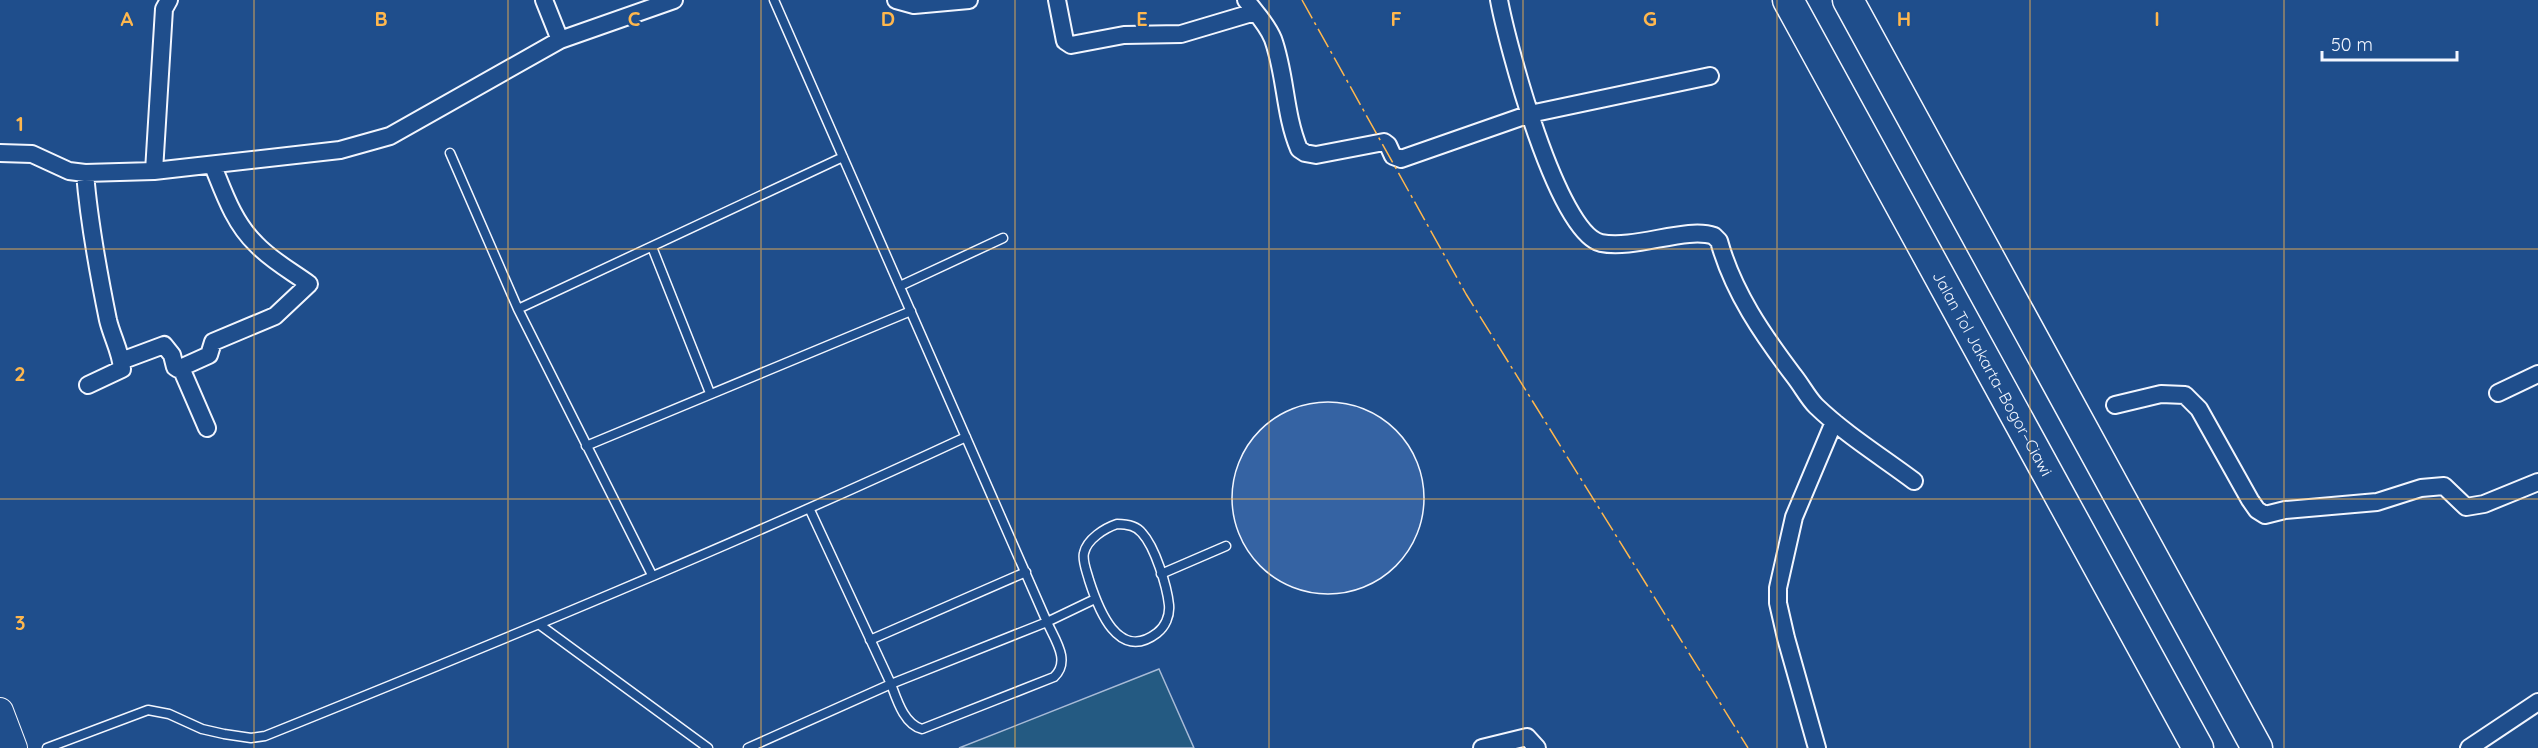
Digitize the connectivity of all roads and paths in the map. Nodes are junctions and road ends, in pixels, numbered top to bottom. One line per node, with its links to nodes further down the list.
1 (169, 0): 19 (street)
2 (544, 0): 12 (street)
3 (674, 0): 12 (street)
4 (774, 0): 17 (lane)
5 (896, 0): 6 (street)
6 (969, 0)
7 (1057, 0): 11 (street)
8 (1499, 0): 14 (street)
9 (1788, 0): 58 (highway, Jalan Tol Jakarta–Bogor–Ciawi)
10 (1848, 0): 59 (highway)
11 (1251, 6): 14 (street)
12 (560, 40): 18 (street)
13 (1710, 76): 14 (street)
14 (1530, 114): 33 (street)
15 (0, 153): 20 (street)
16 (450, 153): 24 (lane)
17 (843, 157): 22 (lane); 23 (lane)
18 (213, 166): 19 (street); 27 (street)
19 (154, 171): 20 (street)
20 (85, 172): 26 (street)
21 (1003, 238): 23 (lane)
22 (652, 247): 24 (lane); 30 (lane)
23 (900, 286): 25 (lane)
24 (518, 309): 36 (lane)
25 (911, 311): 30 (lane); 35 (lane)
26 (121, 361): 27 (street); 29 (street)
27 (181, 368): 34 (street)
28 (2538, 374): 31 (street)
29 (88, 385)
30 (710, 393): 36 (lane)
31 (2498, 393)
32 (2115, 405): 38 (street)
33 (1834, 422): 37 (street); 57 (street)
34 (207, 428)
35 (966, 437): 39 (lane); 41 (lane)
36 (586, 446): 43 (lane)
37 (1914, 481)
38 (2538, 482)
39 (810, 510): 43 (lane); 47 (lane)
40 (1226, 546): 42 (lane)
41 (1026, 572): 45 (lane); 47 (lane)
42 (1161, 574): 44 (lane); 44 (lane)
43 (652, 575): 46 (lane)
44 (1095, 599): 45 (lane)
45 (1047, 622): 48 (lane); 48 (lane)
46 (540, 625): 52 (lane); 53 (lane)
47 (870, 640): 48 (lane)
48 (891, 684): 54 (lane)
49 (2538, 702): 60 (street)
50 (0, 711): 51 (main road)
51 (14, 748)
52 (47, 748)
53 (708, 748)
54 (748, 748)
55 (1482, 748): 56 (street)
56 (1537, 748)
57 (1817, 748)
58 (2198, 748)
59 (2258, 748)
60 (2469, 748)

